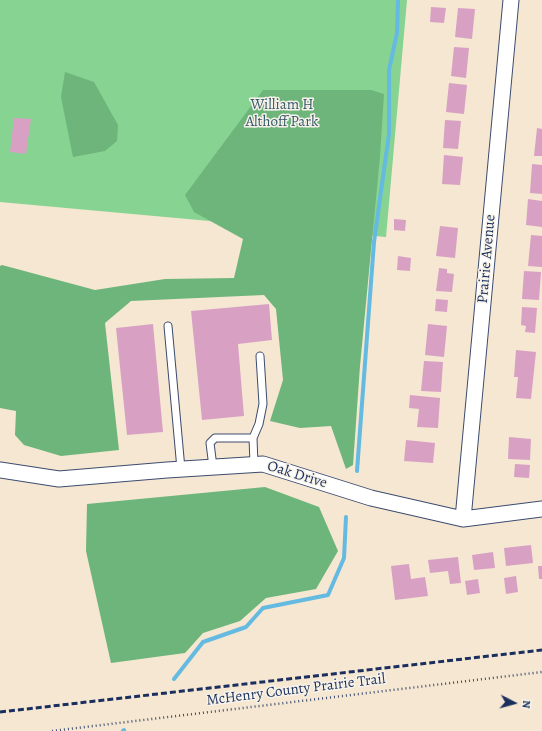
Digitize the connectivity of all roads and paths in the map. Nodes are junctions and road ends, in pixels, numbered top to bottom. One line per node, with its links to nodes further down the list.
1 (511, 0): 10 (street, Prairie Avenue)
2 (168, 326): 7 (lane)
3 (260, 356): 4 (lane)
4 (253, 438): 5 (lane); 6 (lane)
5 (254, 464): 6 (street, Oak Drive); 10 (street, Oak Drive)
6 (213, 467): 7 (street, Oak Drive)
7 (181, 469): 8 (street, Oak Drive)
8 (0, 470)
9 (542, 509): 10 (street, Oak Drive)
10 (463, 519)
11 (542, 672): 12 (path, McHenry County Prairie Trail)
12 (52, 731)

